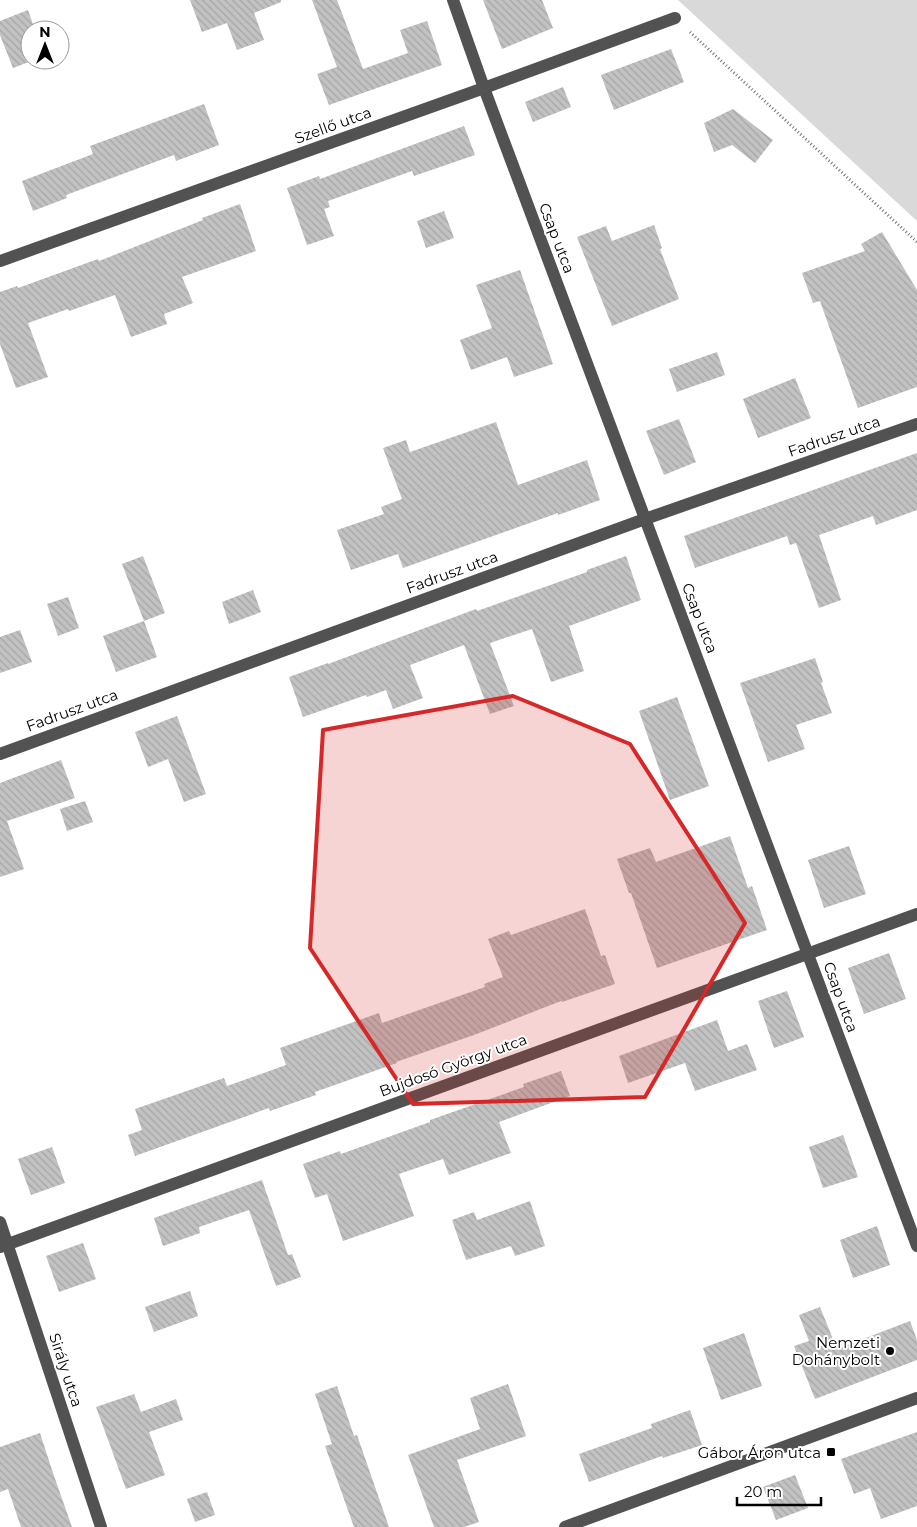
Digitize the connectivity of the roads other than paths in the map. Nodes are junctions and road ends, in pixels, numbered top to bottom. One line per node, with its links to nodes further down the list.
1 (453, 0): 3 (street, Csap utca)
2 (676, 18): 3 (street, Szellő utca)
3 (484, 88): 4 (street, Szellő utca); 6 (street, Csap utca)
4 (0, 261)
5 (917, 424): 6 (street, Fadrusz utca)
6 (645, 519): 7 (street, Fadrusz utca); 9 (street, Csap utca)
7 (0, 754)
8 (917, 914): 9 (street, Bujdosó György utca)
9 (808, 953): 11 (street, Bujdosó György utca); 12 (street, Csap utca)
10 (0, 1222): 11 (street, Sirály utca)
11 (4, 1245): 14 (street, Sirály utca)
12 (917, 1246)
13 (917, 1398): 15 (street)
14 (101, 1527)
15 (565, 1527)

